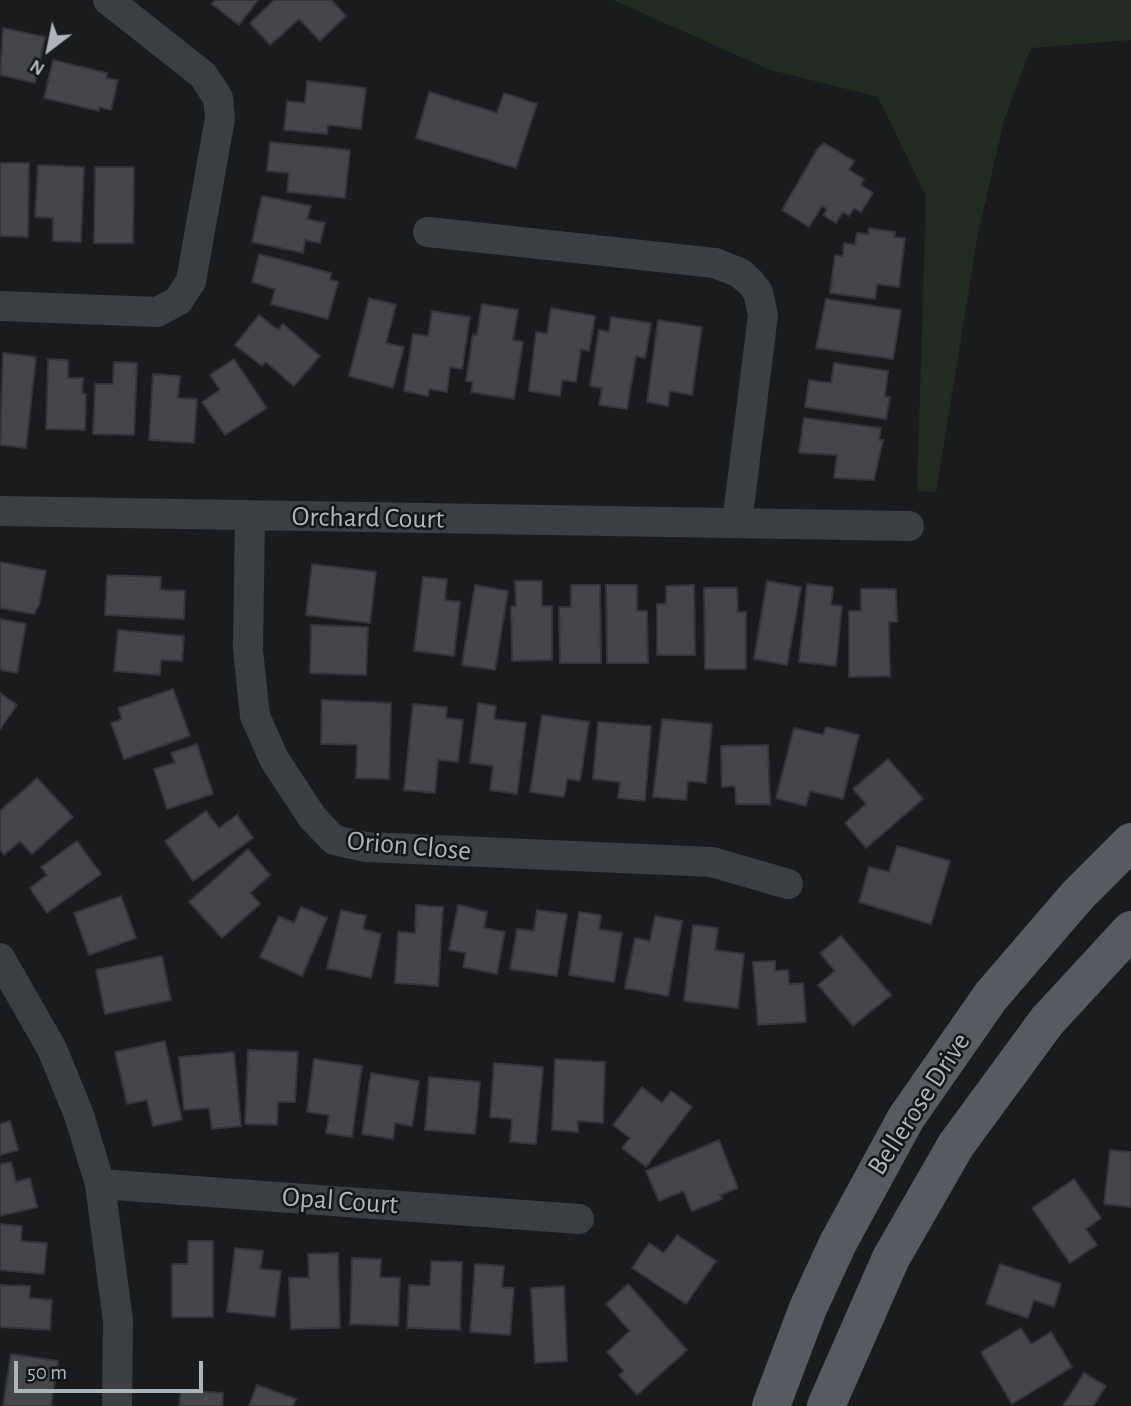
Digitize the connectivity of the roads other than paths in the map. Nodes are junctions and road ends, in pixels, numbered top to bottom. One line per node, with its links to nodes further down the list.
1 (108, 0): 3 (street)
2 (428, 232): 6 (street)
3 (0, 306)
4 (0, 511): 5 (street, Orchard Court)
5 (250, 516): 6 (street, Orchard Court); 9 (street, Orion Close)
6 (737, 523): 7 (street, Orchard Court)
7 (909, 526)
8 (1131, 842): 15 (main road, Bellerose Drive)
9 (788, 884)
10 (1131, 930): 16 (main road, Bellerose Drive)
11 (0, 958): 12 (street)
12 (100, 1184): 13 (street, Opal Court); 14 (street)
13 (579, 1219)
14 (117, 1406)
15 (771, 1406)
16 (826, 1406)

